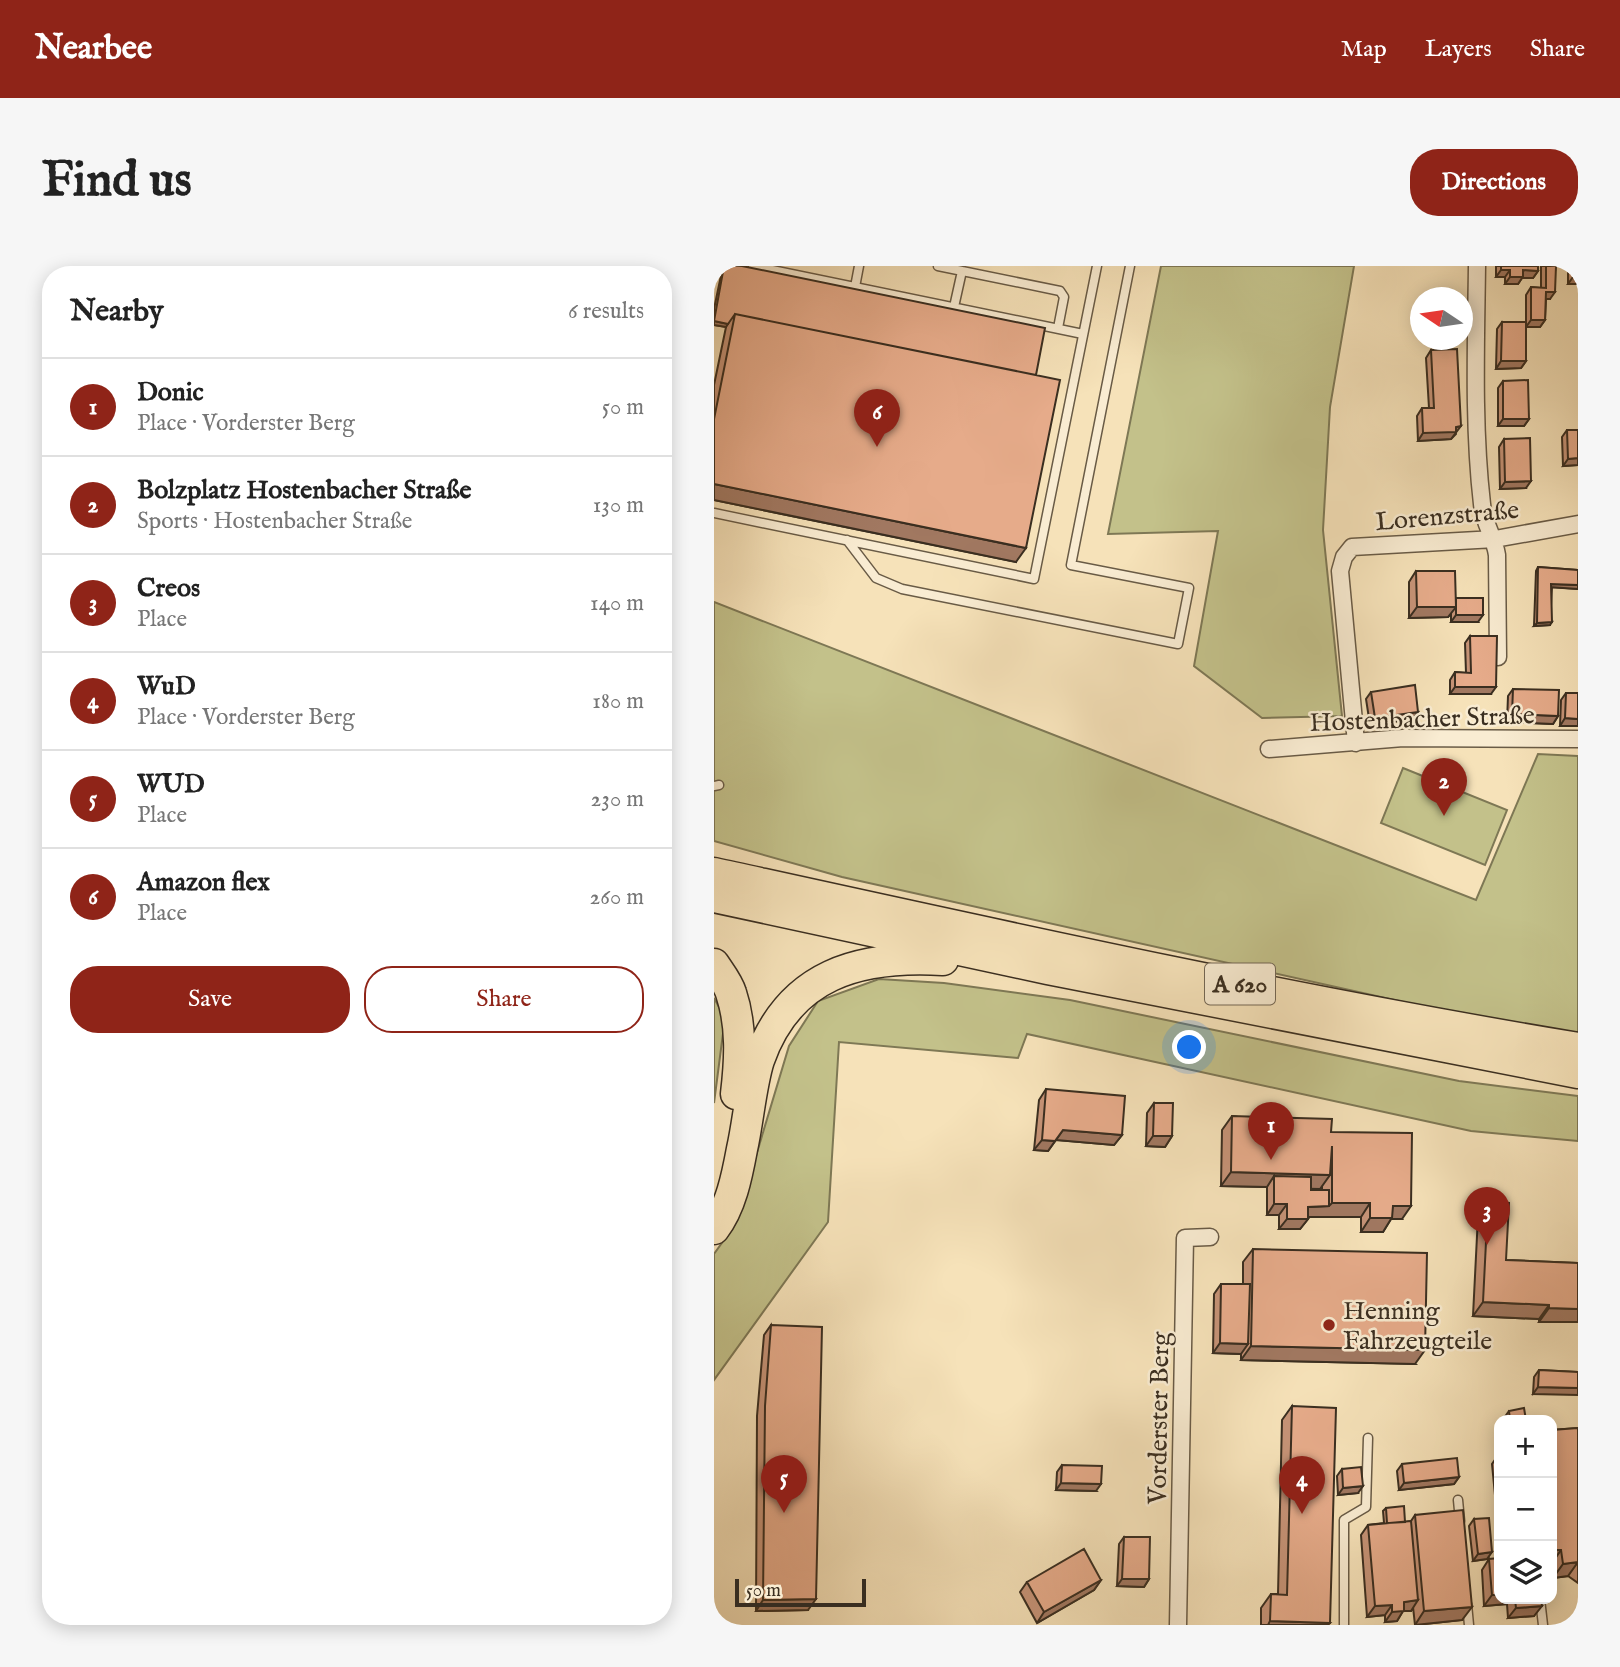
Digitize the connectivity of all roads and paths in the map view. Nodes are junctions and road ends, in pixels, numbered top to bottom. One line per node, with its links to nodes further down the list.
1 (752, 266): 8 (lane)
2 (859, 266): 8 (lane)
3 (938, 266): 7 (lane)
4 (1097, 266): 11 (lane)
5 (1130, 266): 15 (lane)
6 (1477, 266): 14 (street)
7 (962, 271): 9 (lane); 10 (lane)
8 (855, 287): 9 (lane)
9 (954, 307): 10 (lane)
10 (1058, 328): 11 (lane)
11 (1083, 334): 15 (lane)
12 (714, 513): 15 (lane)
13 (1578, 524): 14 (street, Lorenzstraße)
14 (1495, 538): 16 (street); 18 (street, Lorenzstraße)
15 (847, 540)
16 (1498, 657)
17 (1578, 739): 18 (street, Hostenbacher Straße)
18 (1356, 743): 19 (street, Hostenbacher Straße)
19 (1269, 749)
20 (714, 873): 24 (highway, A 620)
21 (714, 897): 23 (highway, A 620)
22 (714, 964): 26 (highway)
23 (1048, 969): 25 (highway, A 620); 27 (highway)
24 (1578, 1048)
25 (1578, 1073)
26 (714, 1195)
27 (714, 1229)
28 (1210, 1237): 34 (street, Vorderster Berg)
29 (1368, 1438): 35 (lane)
30 (1458, 1500): 31 (lane)
31 (1461, 1526)
32 (1466, 1589): 36 (lane)
33 (1541, 1604): 37 (lane)
34 (1178, 1625)
35 (1344, 1625)
36 (1469, 1625)
37 (1543, 1625)

